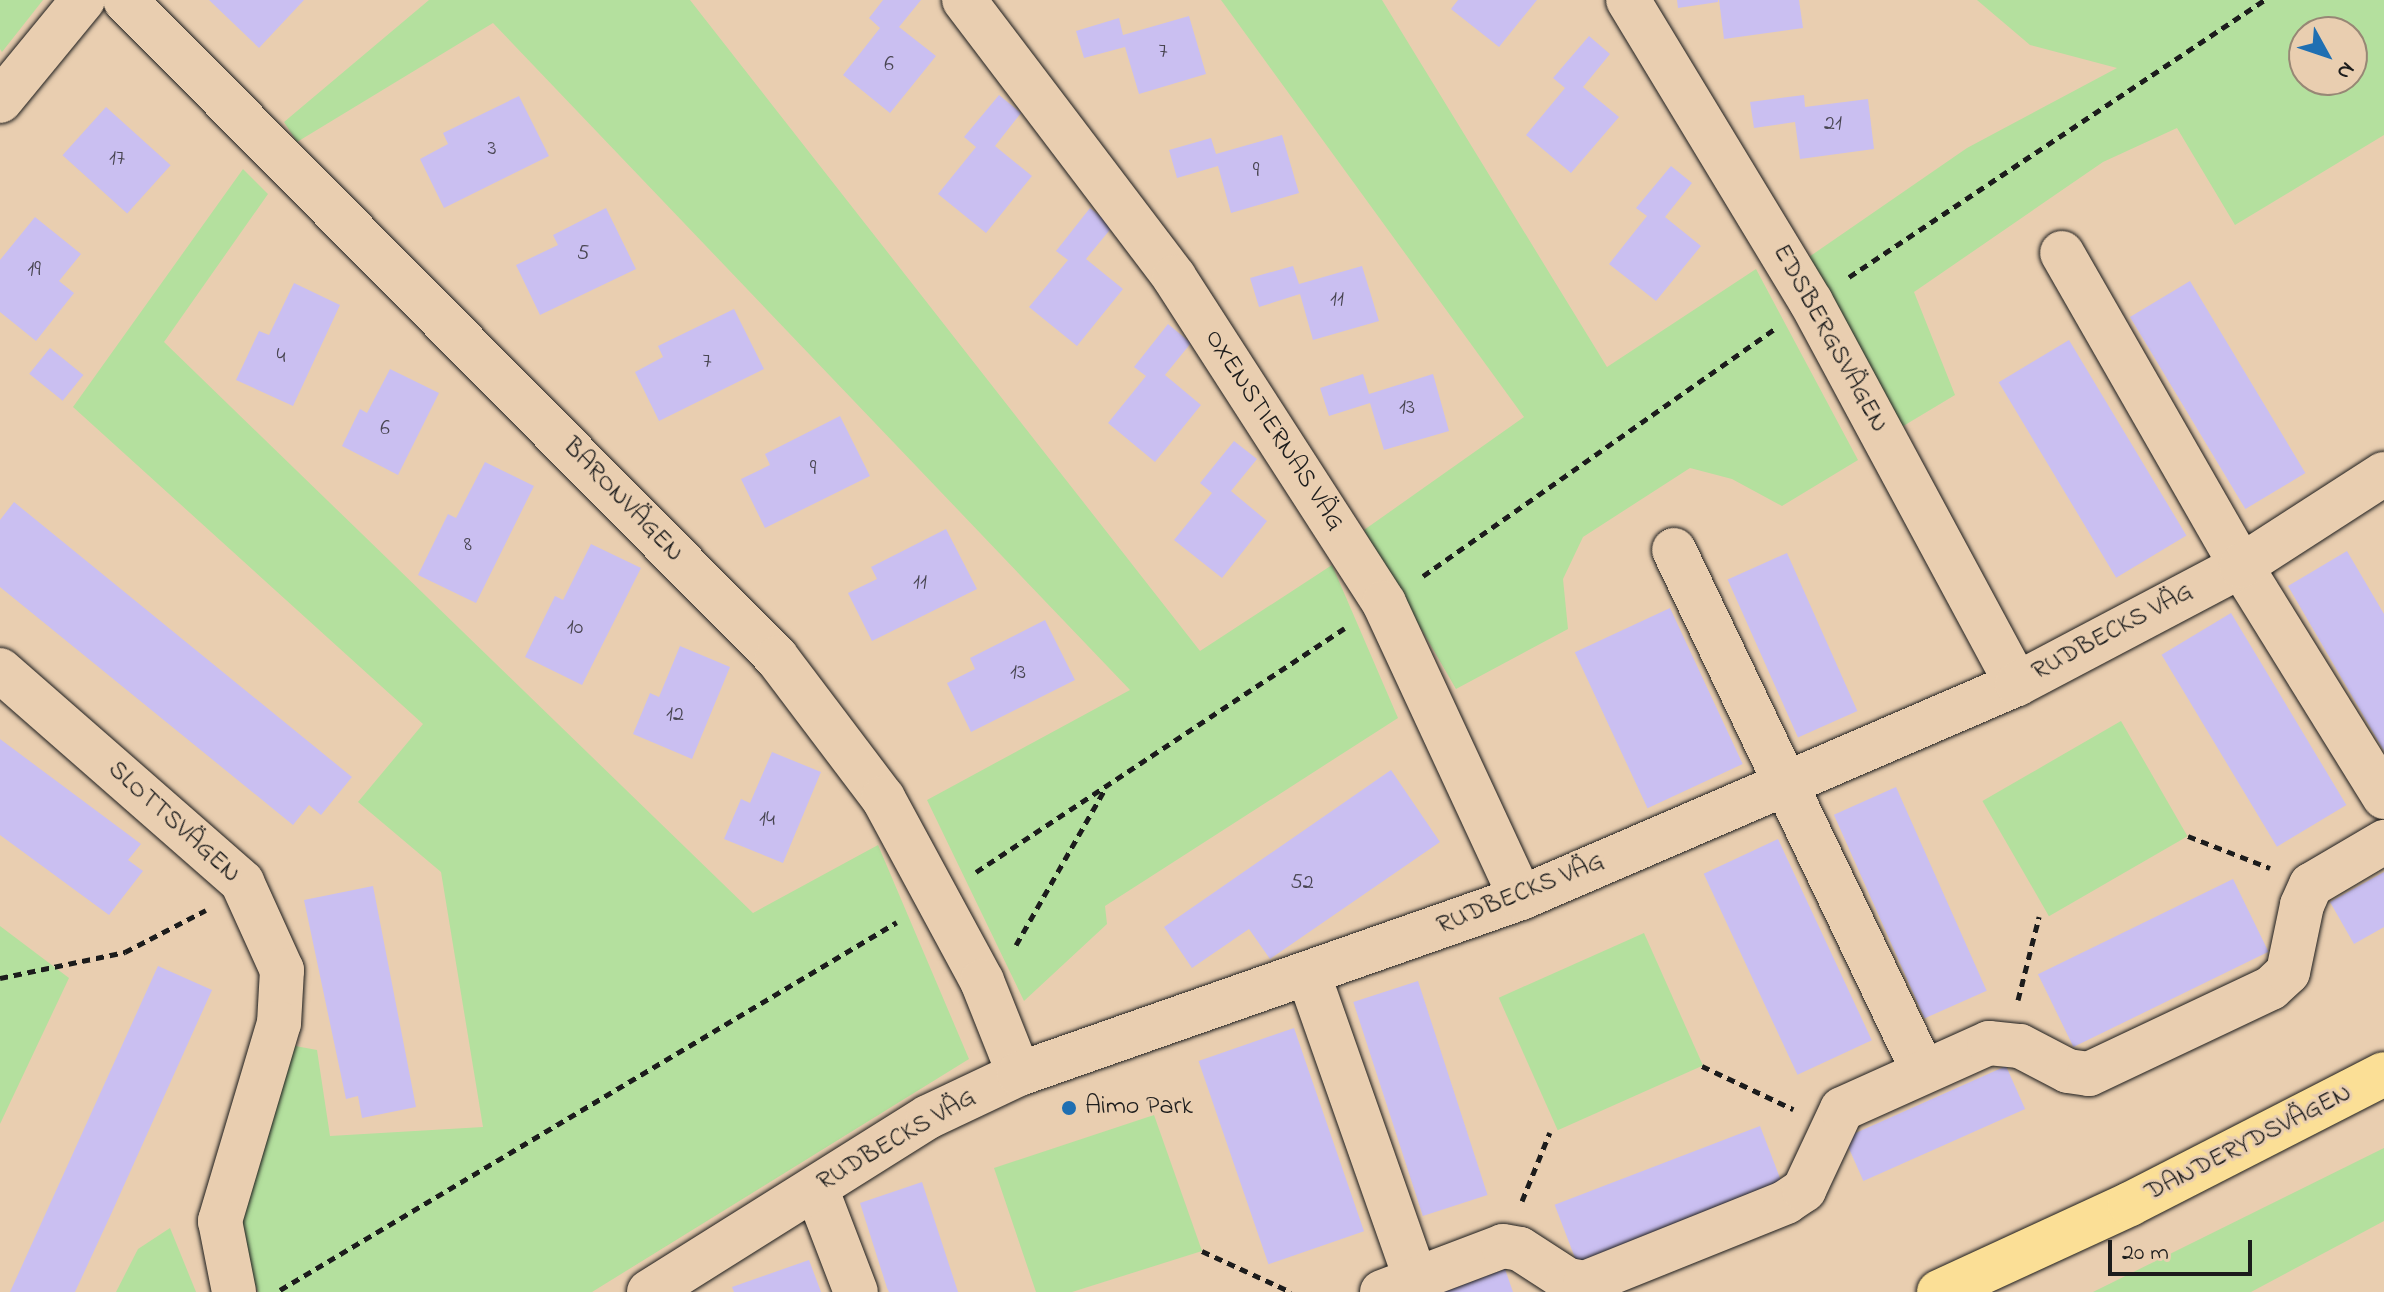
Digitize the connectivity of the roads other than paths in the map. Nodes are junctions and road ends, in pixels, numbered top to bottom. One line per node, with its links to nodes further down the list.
1 (83, 0): 5 (street)
2 (125, 0): 18 (street, BARONVÄGEN)
3 (964, 0): 15 (street, OXENSTIERNAS VÄG)
4 (1628, 0): 11 (street, EDSBERGSVÄGEN)
5 (0, 101)
6 (2062, 253): 9 (street)
7 (2384, 474): 9 (street, RUDBECKS VÄG)
8 (1674, 550): 12 (street)
9 (2241, 566): 11 (street, RUDBECKS VÄG); 13 (street)
10 (0, 670): 22 (street, SLOTTSVÄGEN)
11 (2017, 684): 12 (street, RUDBECKS VÄG)
12 (1786, 786): 15 (street, RUDBECKS VÄG); 17 (street)
13 (2384, 797)
14 (2384, 842): 17 (street)
15 (1521, 898): 16 (street, RUDBECKS VÄG)
16 (1309, 976): 18 (street, RUDBECKS VÄG); 21 (street)
17 (1923, 1071): 21 (street)
18 (1019, 1074): 20 (street, RUDBECKS VÄG)
19 (2384, 1074): 25 (main road, DANDERYDSVÄGEN)
20 (816, 1188): 23 (street, RUDBECKS VÄG); 24 (street)
21 (1399, 1286)
22 (234, 1292)
23 (649, 1292)
24 (856, 1292)
25 (1939, 1292)

